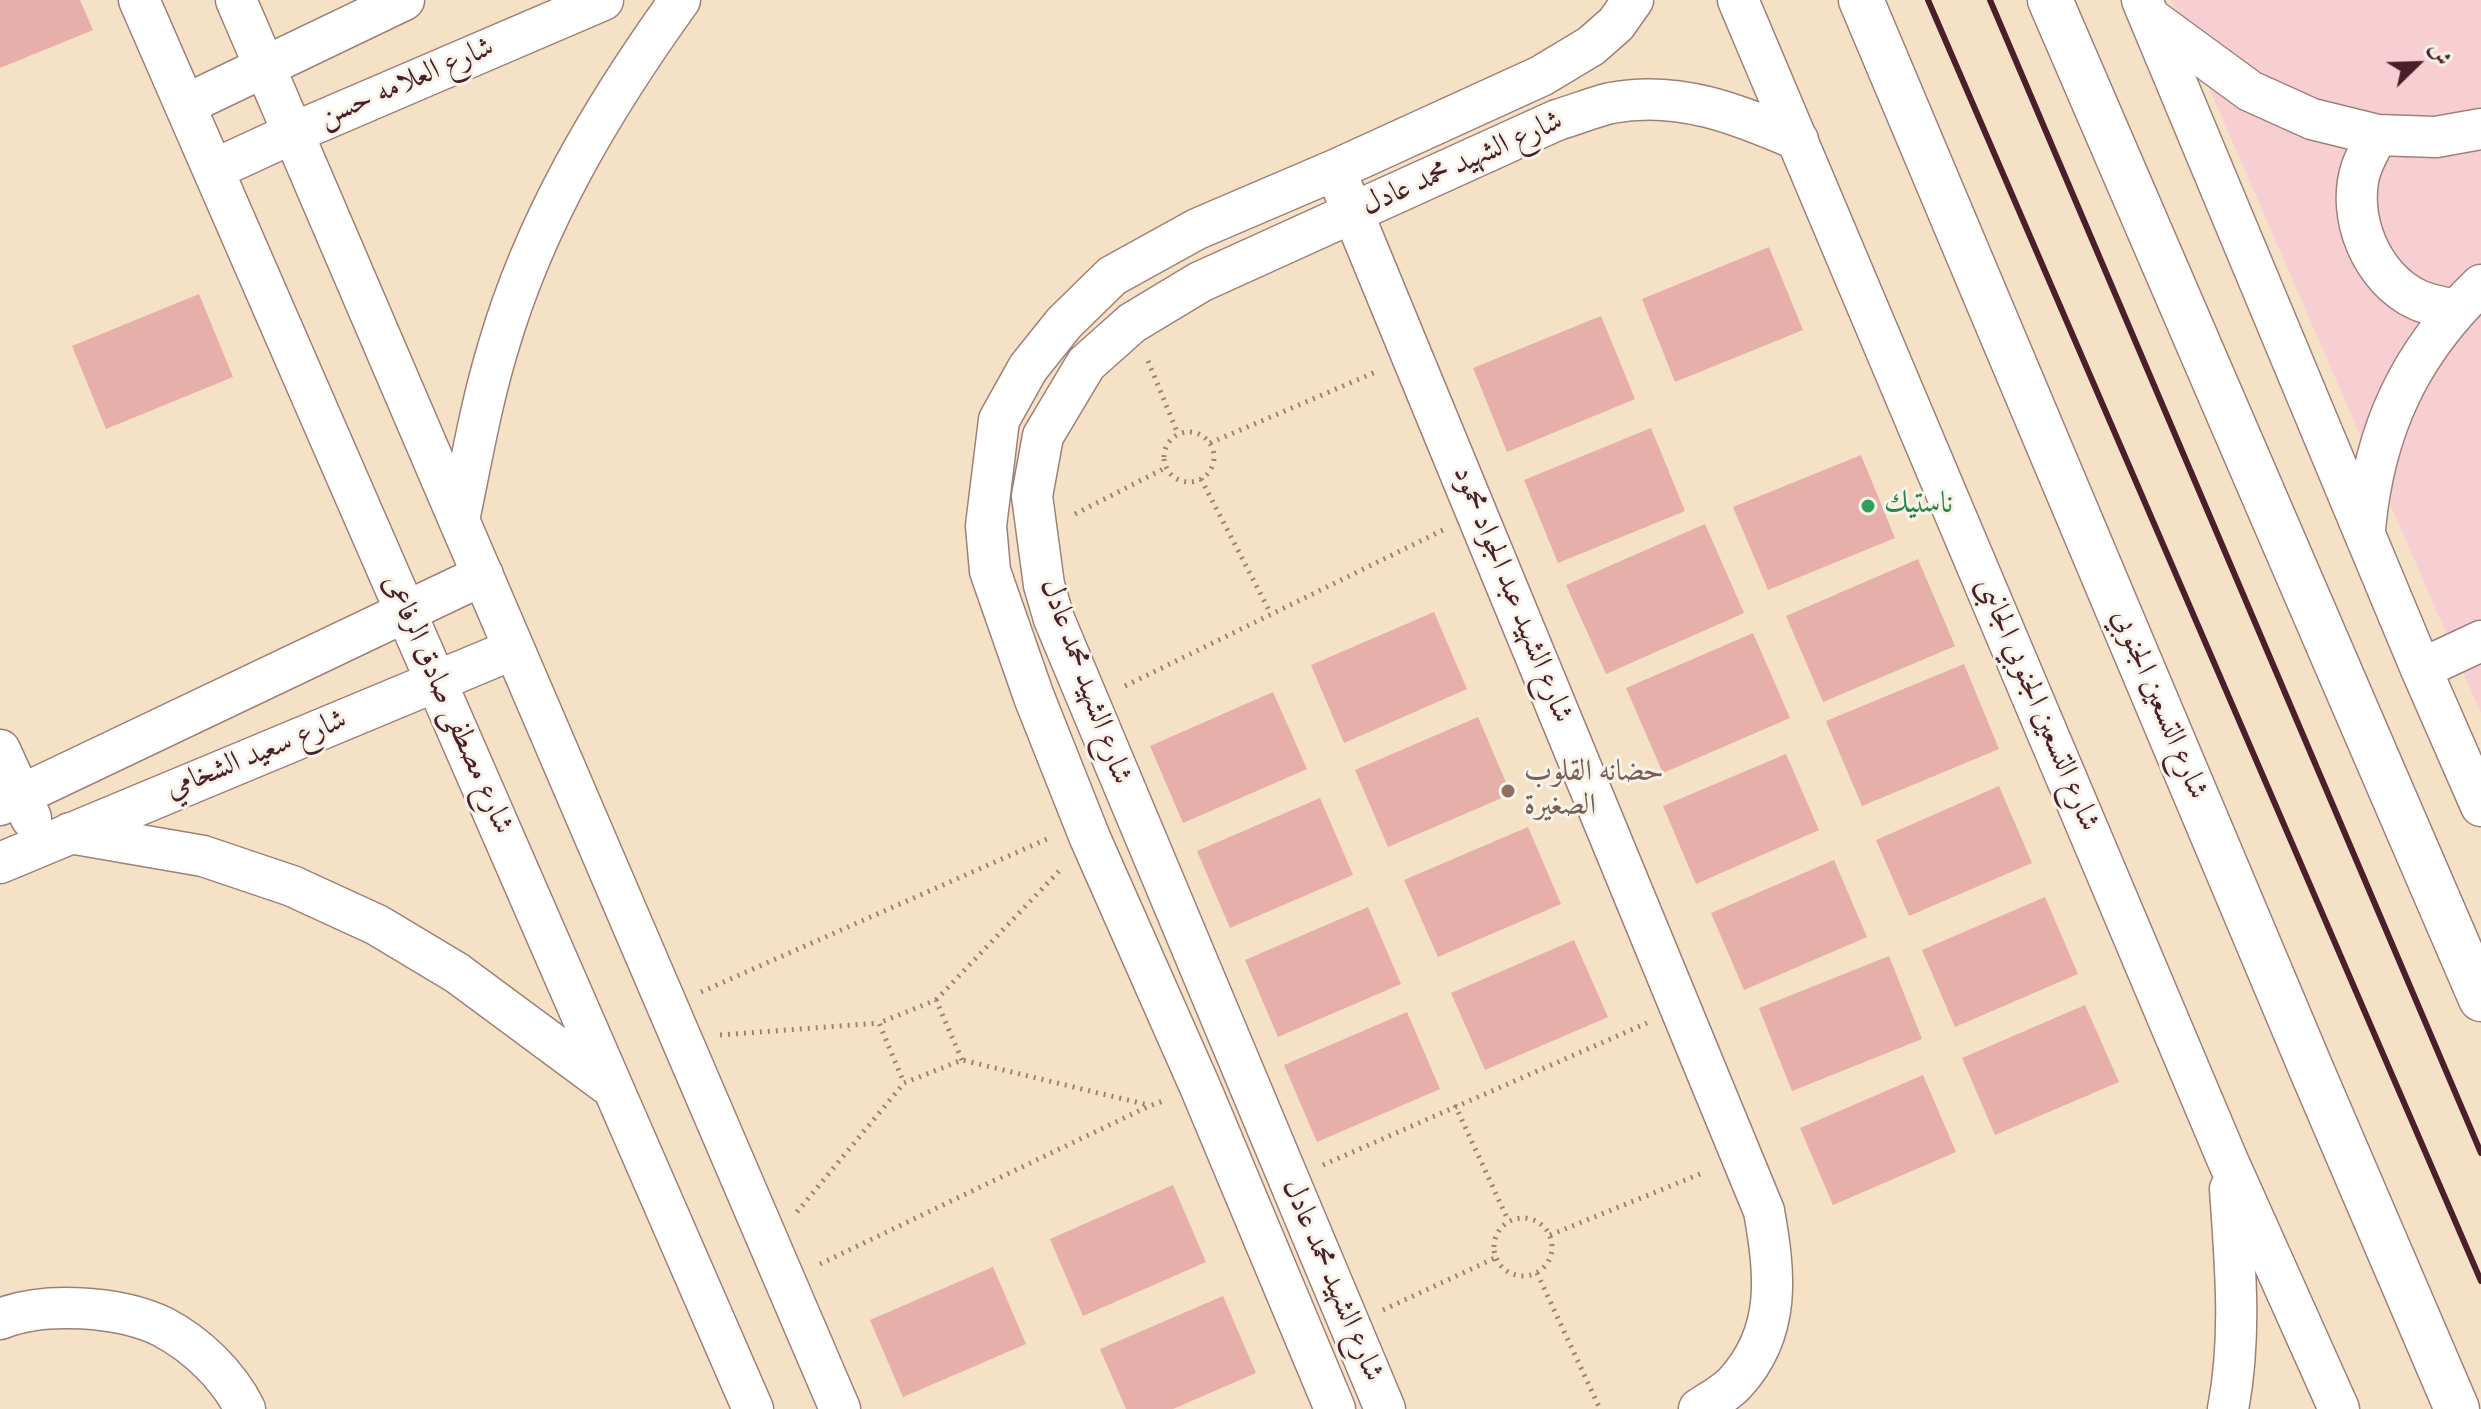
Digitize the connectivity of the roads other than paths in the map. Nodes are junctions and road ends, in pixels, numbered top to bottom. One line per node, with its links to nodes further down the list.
1 (139, 0): 12 (street, شارع مصطفى صادق الرفاعى)
2 (236, 0): 11 (street)
3 (404, 0): 11 (street)
4 (603, 0): 14 (street, شارع العلامه حسن)
5 (680, 0): 21 (street)
6 (1633, 0): 18 (street, شارع الشهيد محمد عادل)
7 (1738, 0): 16 (street, شارع التسعين الجنوبي الجانبى)
8 (1861, 0): 49 (highway, شارع التسعين الجنوبي)
9 (2050, 0): 37 (highway)
10 (2146, 9): 15 (street); 22 (street)
11 (265, 66): 12 (street); 14 (street)
12 (185, 105): 17 (street, شارع مصطفى صادق الرفاعى)
13 (2481, 129): 15 (street)
14 (293, 133): 17 (street, شارع العلامه حسن); 21 (street)
15 (2377, 135): 20 (street)
16 (1798, 140): 19 (street, شارع الشهيد محمد عادل); 39 (street, شارع التسعين الجنوبي الجانبى)
17 (213, 170): 24 (street, شارع مصطفى صادق الرفاعى)
18 (1335, 170): 19 (street, شارع الشهيد عبد الجواد محمود); 36 (street, شارع الشهيد محمد عادل)
19 (1353, 214): 35 (street, شارع الشهيد محمد عادل); 46 (street, شارع الشهيد عبد الجواد محمود)
20 (2468, 298): 22 (street)
21 (459, 520): 23 (street)
22 (2365, 533): 27 (street)
23 (483, 575): 24 (street, شارع سعيد الشخامي); 26 (street)
24 (405, 610): 28 (street, شارع مصطفى صادق الرفاعى); 31 (street, شارع سعيد الشخامي)
25 (2481, 641): 27 (street)
26 (514, 649): 28 (street, شارع سعيد الشخامي); 43 (street)
27 (2421, 669): 29 (street)
28 (436, 683): 33 (street, شارع سعيد الشخامي); 38 (street, شارع مصطفى صادق الرفاعى)
29 (2464, 724): 32 (street)
30 (0, 750): 31 (street)
31 (10, 801): 33 (street)
32 (2481, 806)
33 (57, 838): 34 (street, شارع سعيد الشخامي); 38 (street)
34 (0, 863)
35 (1203, 977): 36 (street); 45 (street, شارع الشهيد محمد عادل)
36 (1159, 998): 44 (street, شارع الشهيد محمد عادل)
37 (2481, 999)
38 (614, 1089): 42 (street, شارع مصطفى صادق الرفاعى)
39 (2228, 1161): 47 (street); 48 (street, شارع التسعين الجنوبي الجانبى)
40 (0, 1319): 41 (street)
41 (245, 1409)
42 (753, 1409)
43 (840, 1409)
44 (1335, 1409)
45 (1385, 1409)
46 (1699, 1409)
47 (2228, 1409)
48 (2339, 1409)
49 (2457, 1409)

